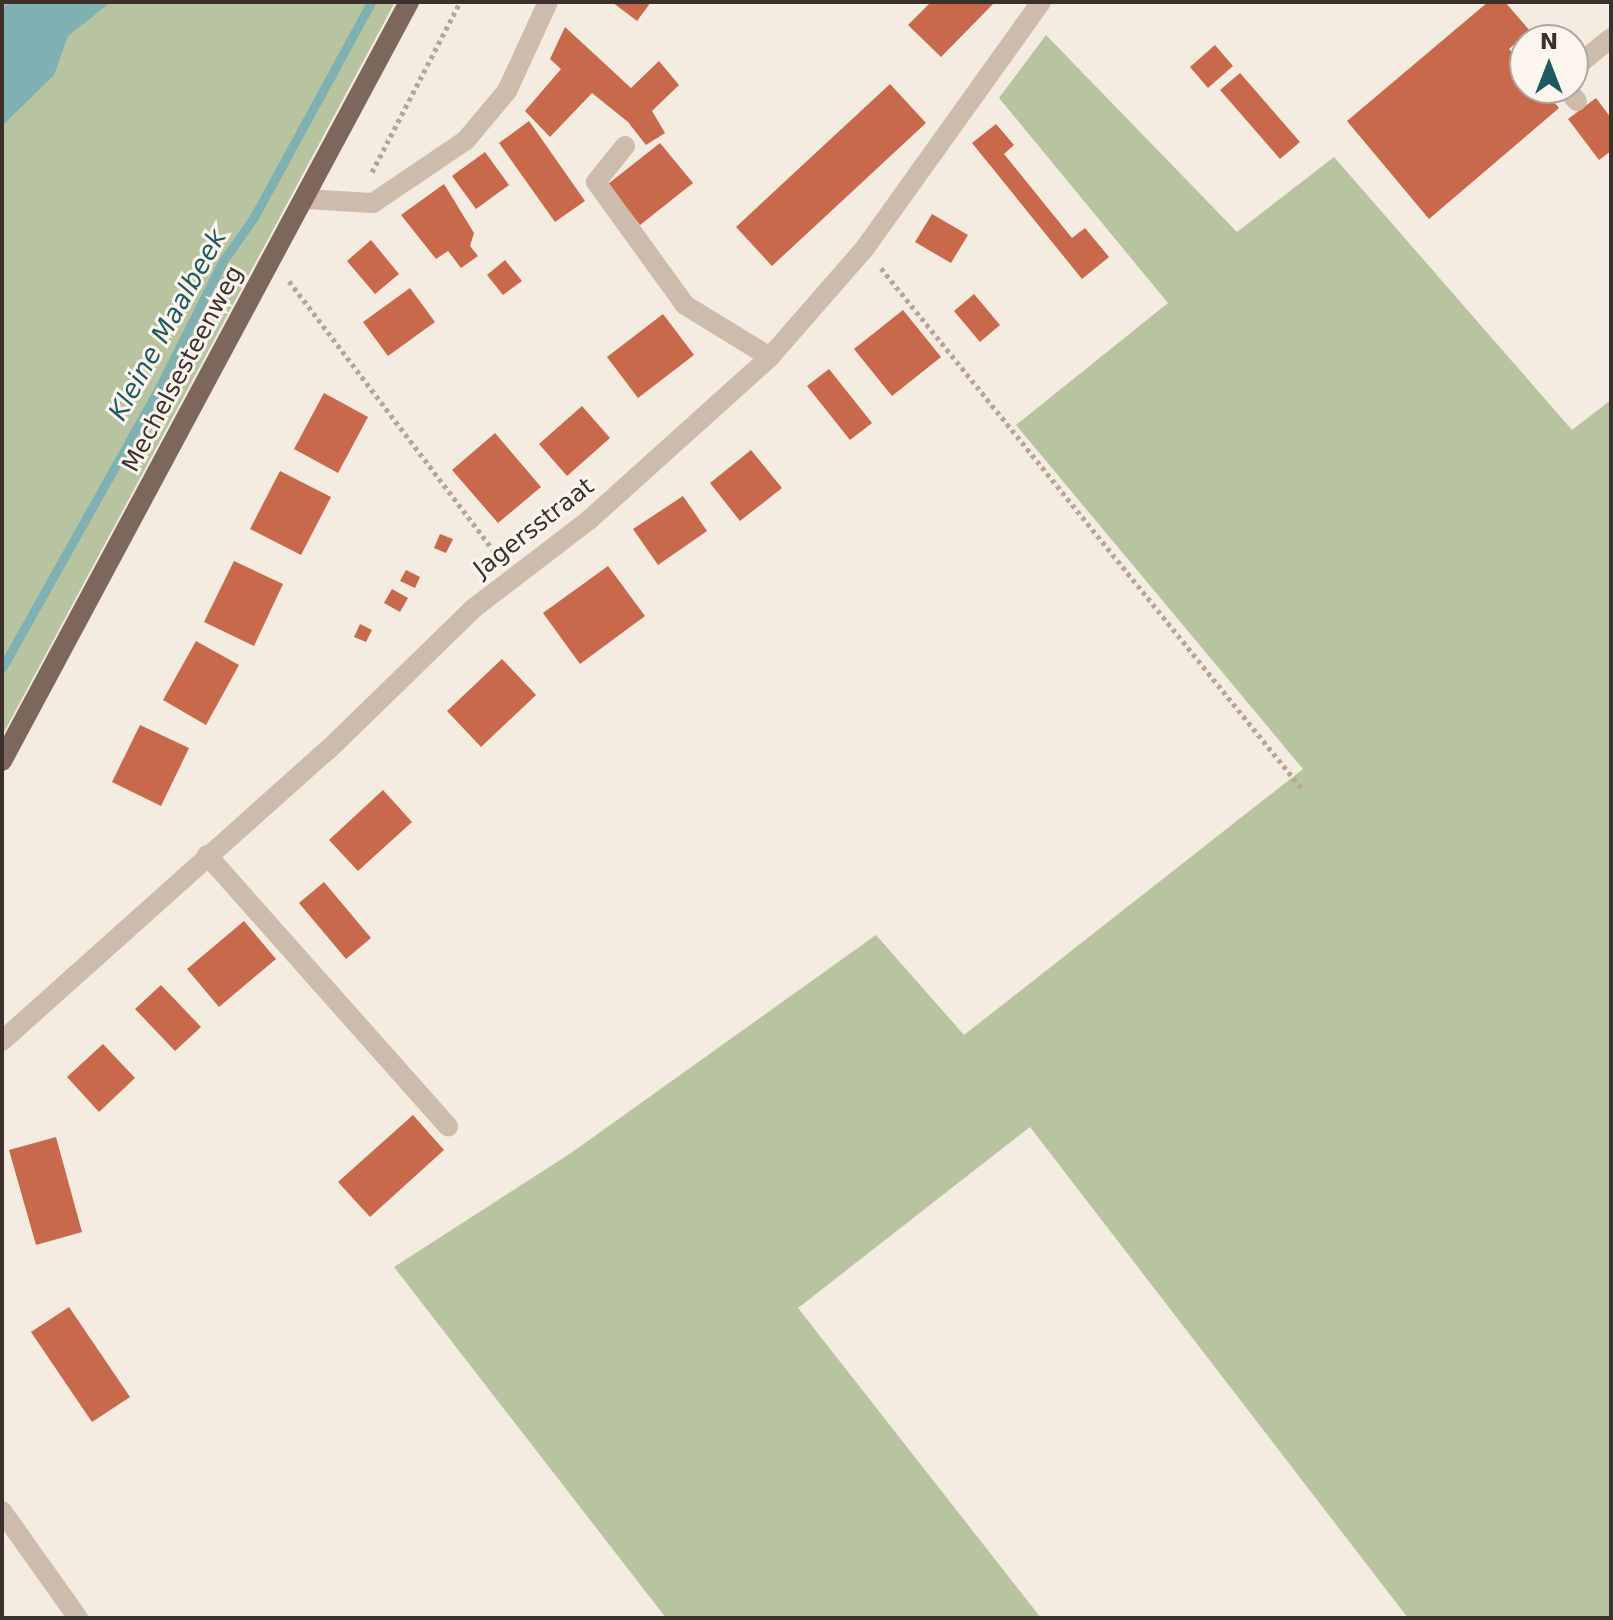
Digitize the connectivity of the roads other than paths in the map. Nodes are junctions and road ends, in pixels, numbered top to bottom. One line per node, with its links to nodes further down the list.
1 (409, 2): 7 (main road, Mechelsesteenweg)
2 (548, 2): 7 (street)
3 (1041, 2): 8 (street, Jagersstraat)
4 (1611, 38): 5 (street)
5 (1589, 56)
6 (625, 146): 8 (street)
7 (304, 199): 9 (main road, Mechelsesteenweg)
8 (770, 357): 10 (street, Jagersstraat)
9 (2, 761)
10 (207, 855): 11 (street, Jagersstraat); 12 (street)
11 (2, 1041)
12 (448, 1126)
13 (2, 1511): 14 (street)
14 (59, 1609): 15 (street)
15 (78, 1618)

